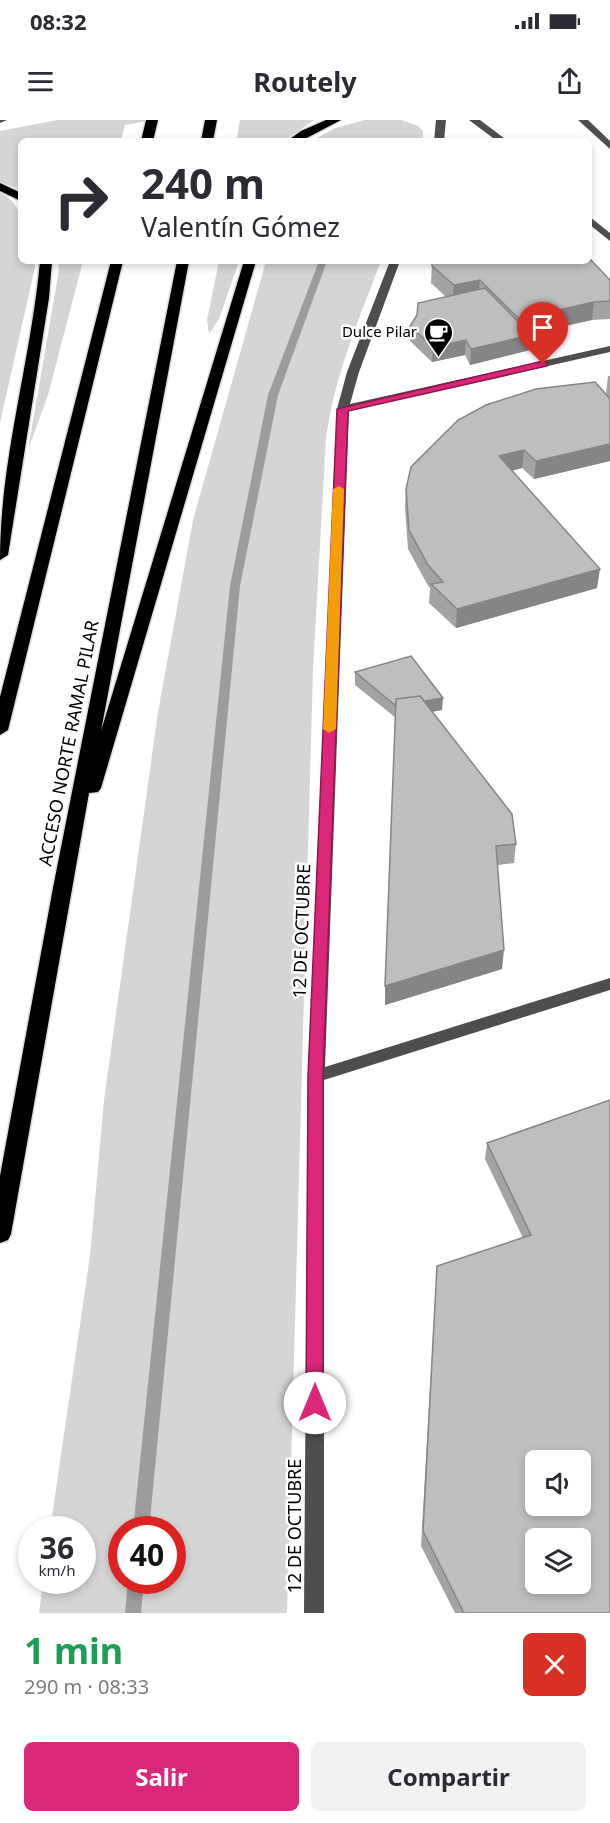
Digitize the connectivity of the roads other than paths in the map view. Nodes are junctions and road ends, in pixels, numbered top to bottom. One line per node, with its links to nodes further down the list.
1 (211, 120): 8 (highway)
2 (335, 120): 9 (highway)
3 (441, 120): 10 (street)
4 (474, 120): 11 (street)
5 (583, 120): 12 (street)
6 (151, 123): 7 (highway)
7 (148, 138)
8 (208, 138)
9 (298, 138)
10 (440, 138)
11 (499, 138)
12 (610, 146)
13 (0, 187): 14 (highway)
14 (18, 196)
15 (592, 222): 16 (street)
16 (610, 238)
17 (46, 264): 24 (highway)
18 (116, 264): 25 (highway)
19 (182, 264): 26 (highway, ACCESO NORTE RAMAL PILAR)
20 (249, 264): 26 (highway)
21 (395, 264): 23 (street, 12 DE OCTUBRE)
22 (610, 349): 23 (street)
23 (342, 409): 28 (street, 12 DE OCTUBRE)
24 (0, 555)
25 (0, 730)
26 (62, 888): 29 (highway, ACCESO NORTE RAMAL PILAR)
27 (610, 984): 28 (street)
28 (316, 1076): 30 (street, 12 DE OCTUBRE)
29 (0, 1234)
30 (314, 1613)

